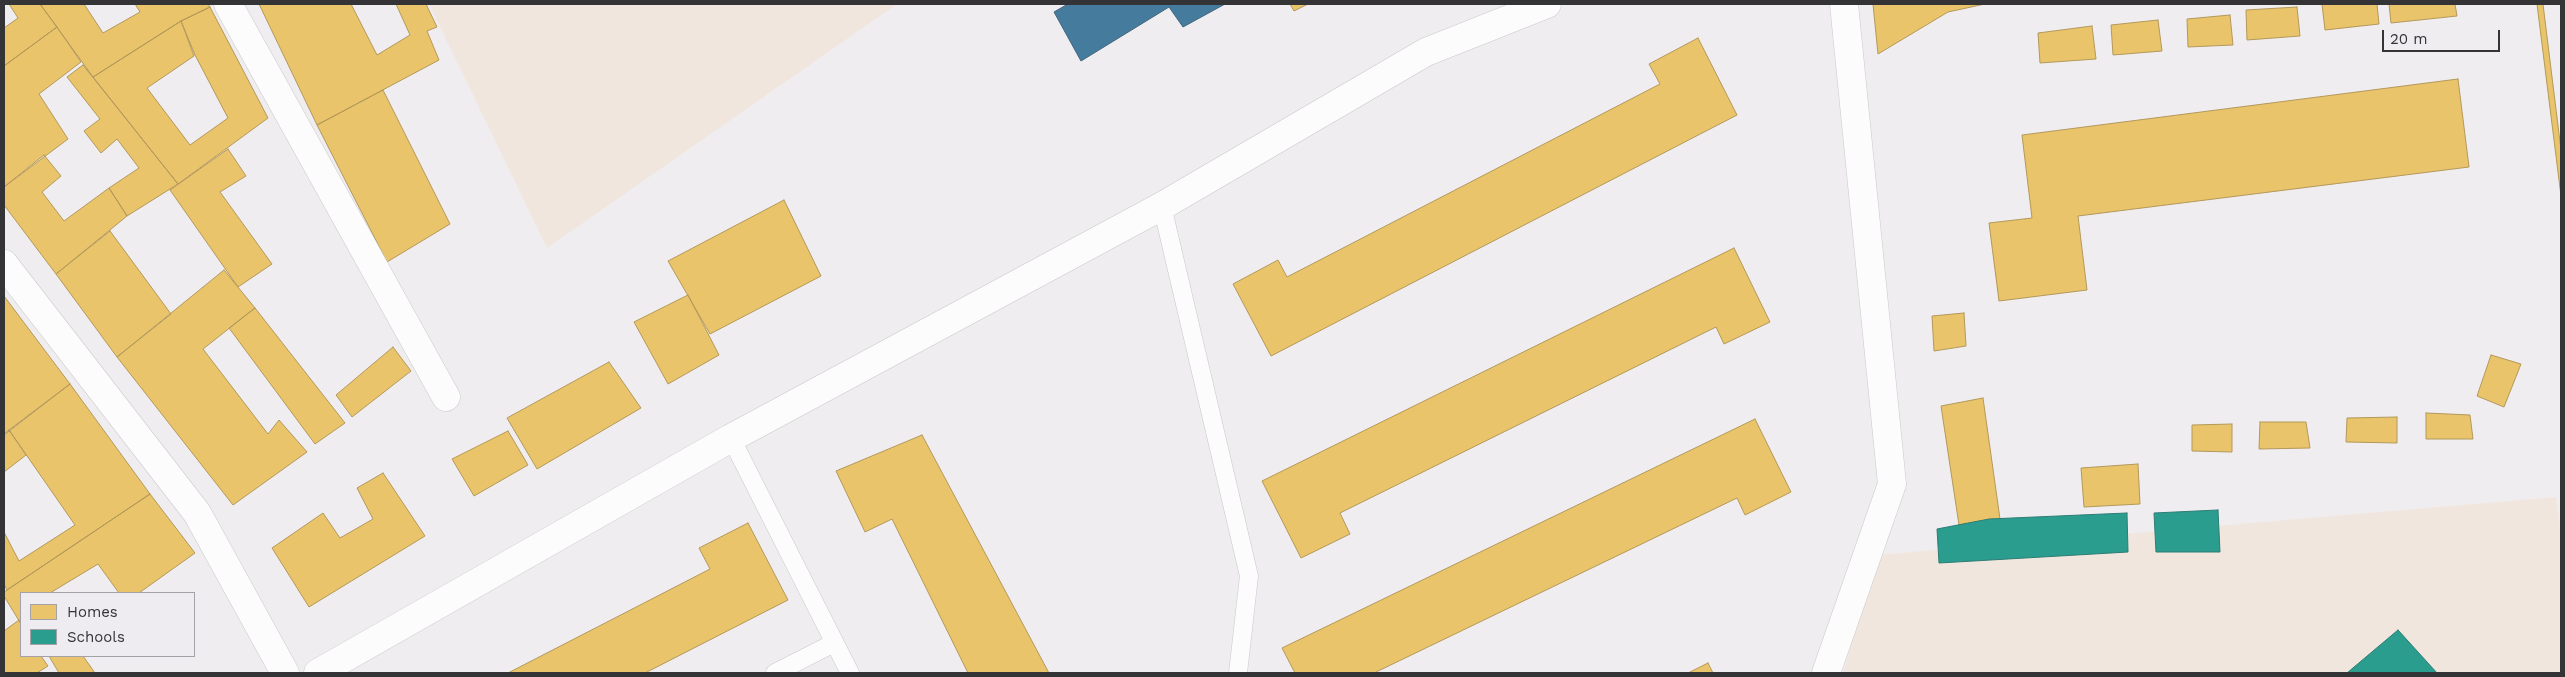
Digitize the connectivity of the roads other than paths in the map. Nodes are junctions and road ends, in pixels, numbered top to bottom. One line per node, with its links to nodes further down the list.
1 (228, 4): 6 (street)
2 (1547, 4): 4 (street)
3 (1844, 4): 14 (street)
4 (1162, 206): 7 (street); 13 (lane)
5 (4, 264): 9 (street)
6 (446, 397)
7 (731, 438): 8 (lane); 10 (street)
8 (834, 643): 11 (lane); 12 (lane)
9 (285, 673)
10 (318, 673)
11 (775, 673)
12 (850, 673)
13 (1238, 673)
14 (1826, 673)

